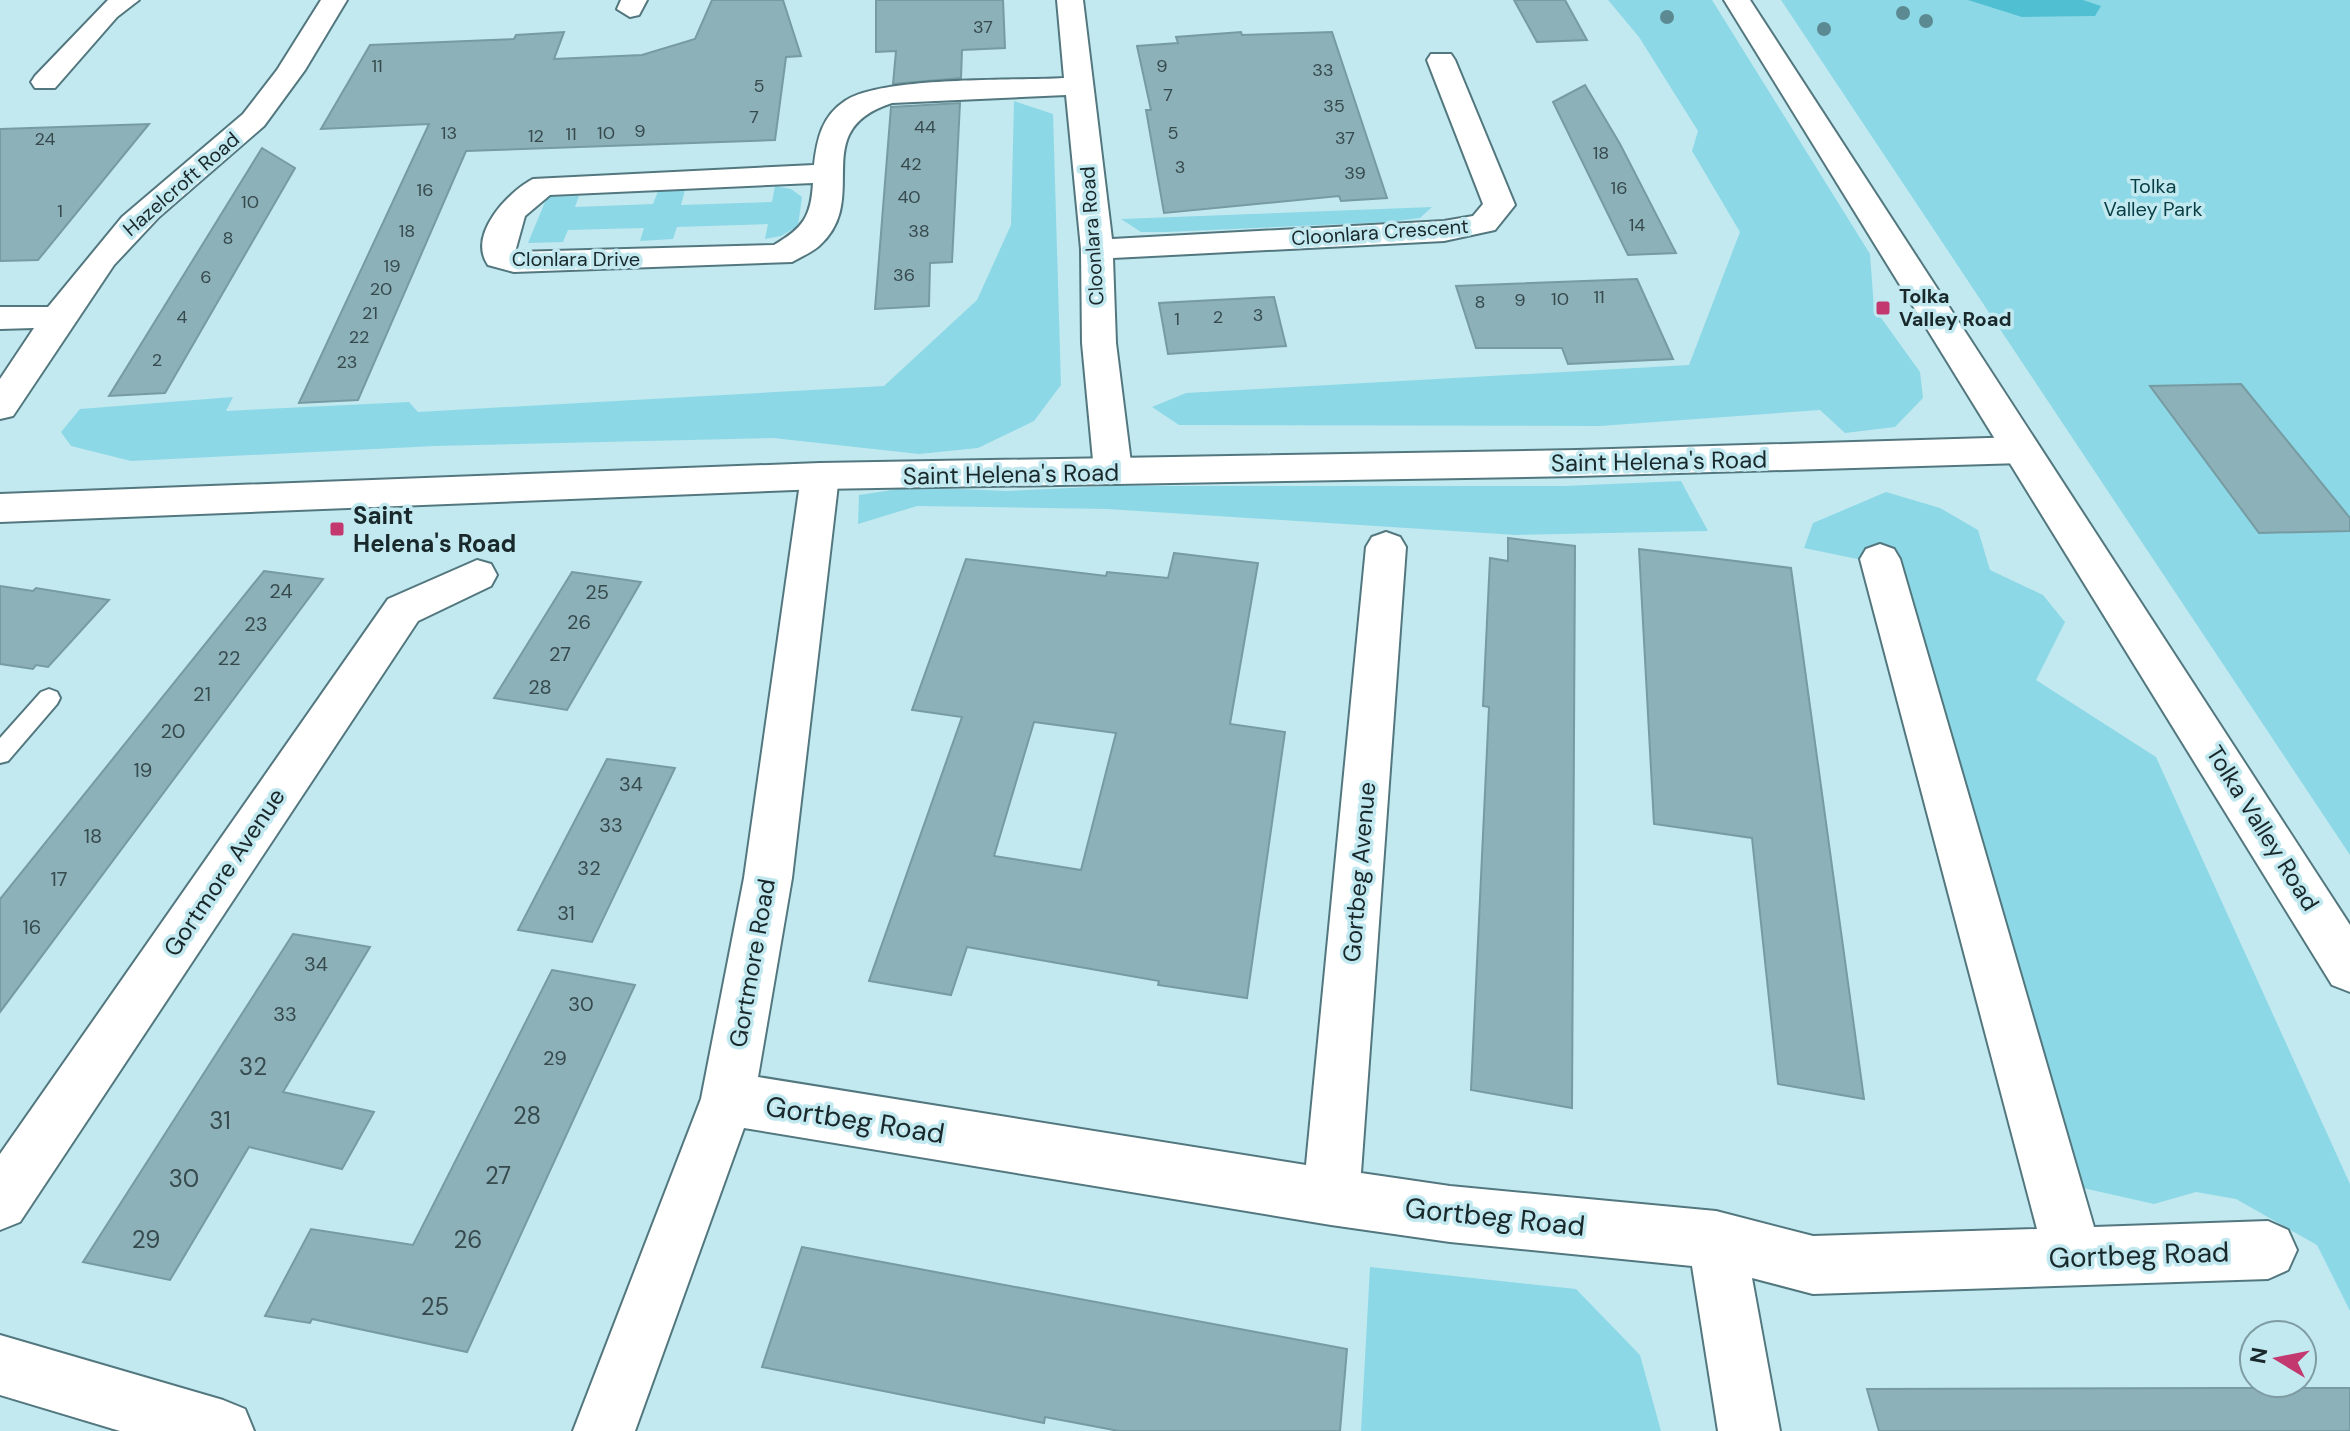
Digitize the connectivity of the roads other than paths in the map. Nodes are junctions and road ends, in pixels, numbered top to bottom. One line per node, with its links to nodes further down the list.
1 (126, 0): 6 (street)
2 (334, 0): 10 (street, Hazelcroft Road)
3 (1070, 0): 7 (street, Cloonlara Road)
4 (1737, 0): 13 (street, Tolka Valley Road)
5 (1441, 60): 9 (street, Cloonlara Crescent)
6 (45, 82)
7 (1078, 86): 8 (street, Clonlara Drive); 9 (street, Cloonlara Road)
8 (829, 173): 8 (street, Clonlara Drive)
9 (1097, 249): 14 (street, Cloonlara Road)
10 (56, 317): 11 (street); 12 (street, Hazelcroft Road)
11 (0, 318)
12 (0, 407)
13 (2022, 450): 14 (street, Saint Helena's Road); 22 (street, Tolka Valley Road)
14 (1113, 471): 15 (street, Saint Helena's Road)
15 (820, 476): 16 (street, Saint Helena's Road); 23 (street, Gortmore Road)
16 (0, 508)
17 (1386, 547): 24 (street, Gortbeg Avenue)
18 (1880, 559): 28 (street)
19 (477, 575): 25 (street, Gortmore Avenue)
20 (49, 698): 21 (lane)
21 (0, 754)
22 (2350, 969)
23 (728, 1099): 24 (street, Gortbeg Road); 31 (street, Gortmore Road)
24 (1331, 1197): 26 (street, Gortbeg Road)
25 (0, 1202)
26 (1716, 1240): 28 (street, Gortbeg Road); 32 (street)
27 (2268, 1250): 28 (street, Gortbeg Road)
28 (2074, 1258)
29 (0, 1365): 30 (street)
30 (223, 1431)
31 (604, 1431)
32 (1749, 1431)

